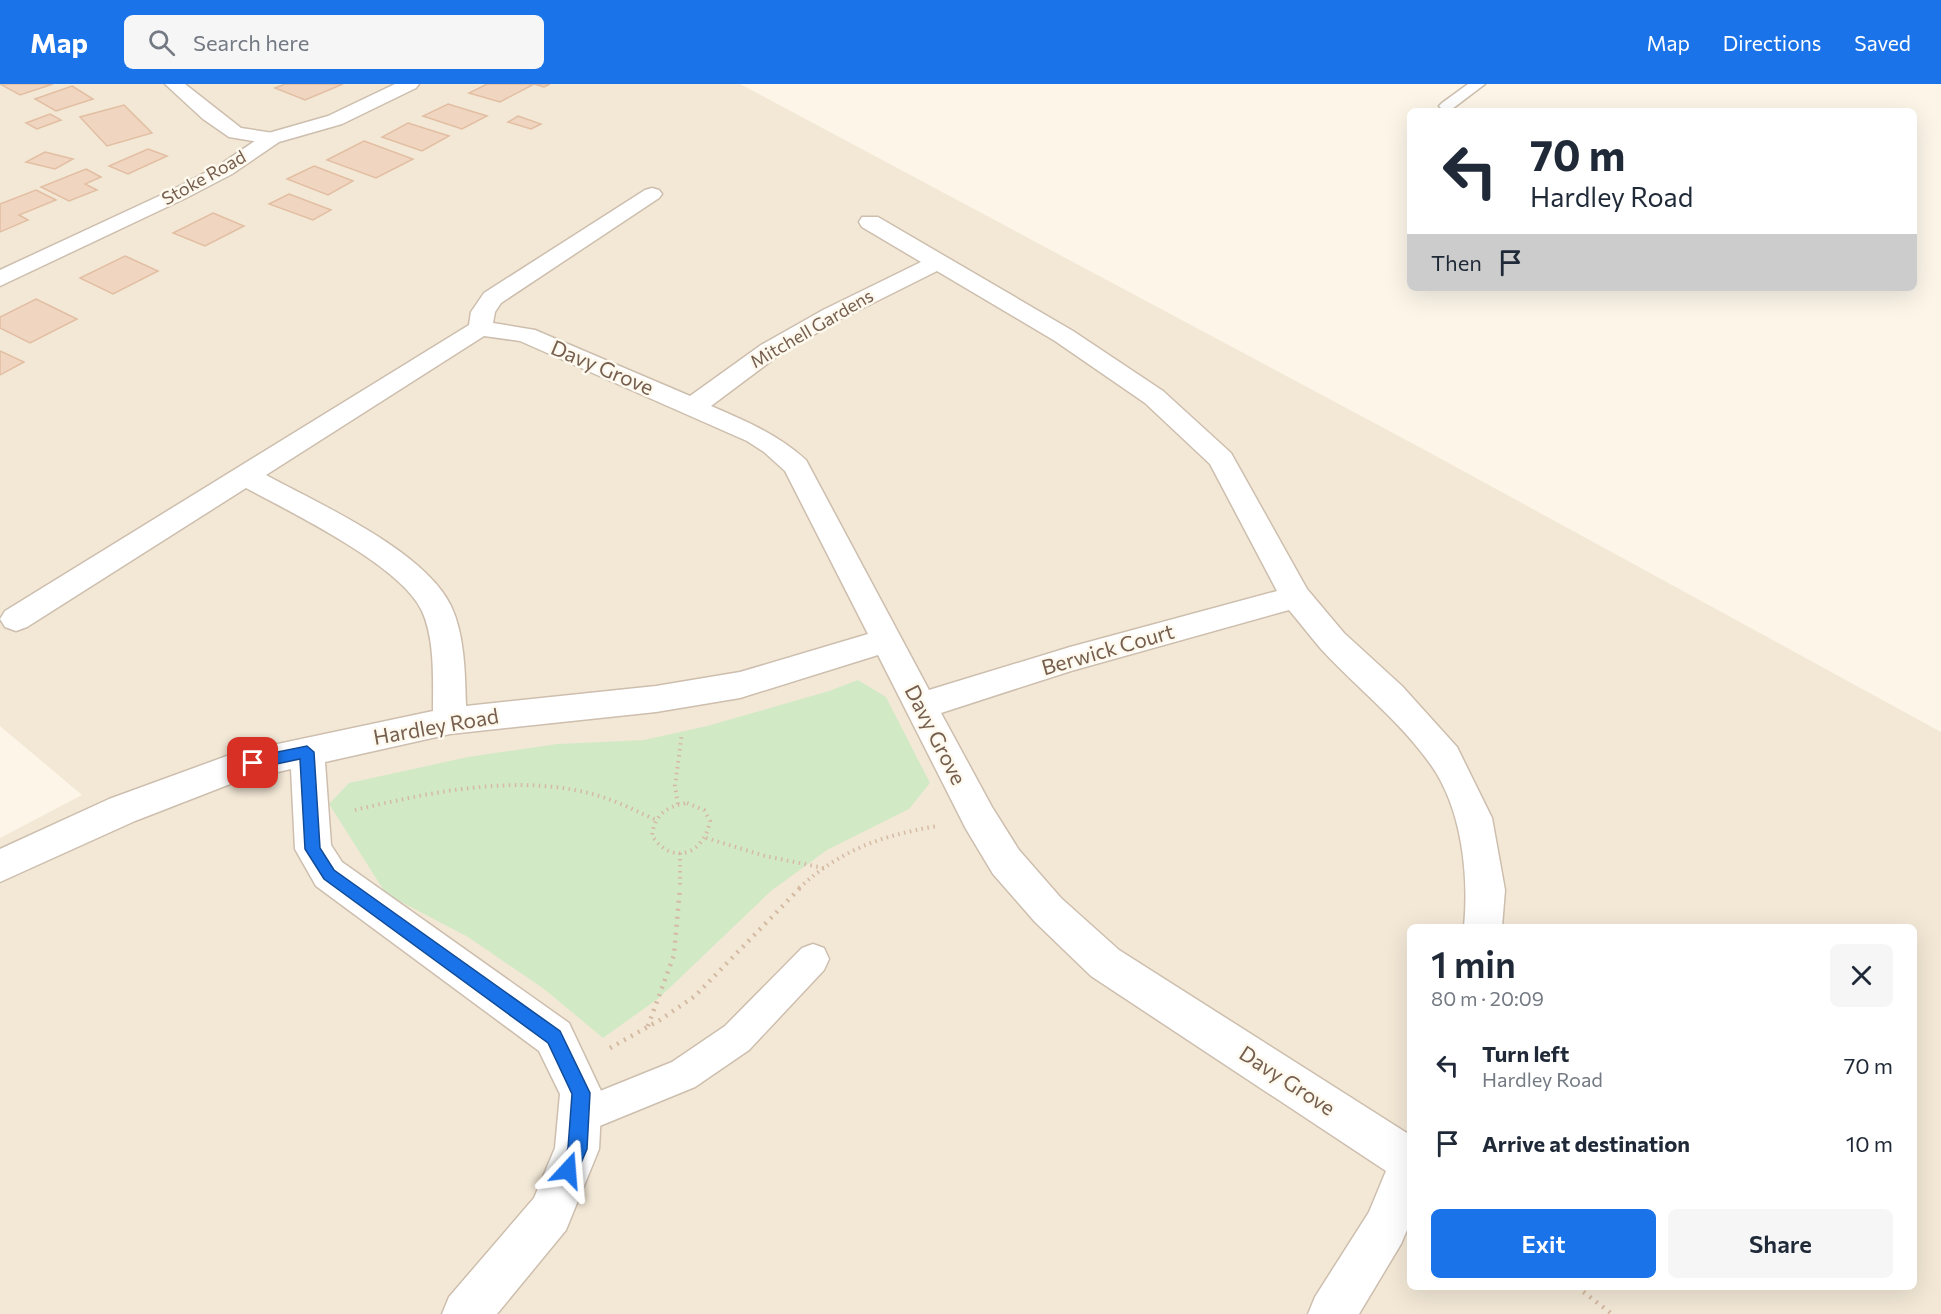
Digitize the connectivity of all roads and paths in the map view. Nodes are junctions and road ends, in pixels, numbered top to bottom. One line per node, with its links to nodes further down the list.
1 (174, 84): 5 (street)
2 (411, 84): 5 (street, Stoke Road)
3 (1478, 84): 4 (lane)
4 (1447, 106)
5 (272, 138): 9 (street, Stoke Road)
6 (652, 194): 10 (street)
7 (870, 222): 8 (street)
8 (938, 262): 11 (street, Mitchell Gardens); 13 (street)
9 (0, 279)
10 (480, 328): 11 (street, Davy Grove); 12 (street)
11 (692, 407): 15 (street, Davy Grove)
12 (244, 476): 14 (street); 18 (street)
13 (1296, 597): 17 (street, Berwick Court); 28 (street)
14 (16, 619)
15 (886, 640): 16 (street, Hardley Road); 17 (street, Davy Grove)
16 (688, 694): 18 (street, Hardley Road); 20 (path)
17 (921, 706): 21 (street, Davy Grove)
18 (450, 720): 19 (street, Hardley Road)
19 (307, 752): 23 (street); 26 (street, Hardley Road)
20 (678, 804): 22 (path); 24 (path)
21 (979, 818): 27 (path); 33 (street, Davy Grove)
22 (656, 819): 23 (path); 25 (path)
23 (311, 821): 31 (street)
24 (706, 838): 25 (path); 27 (path)
25 (680, 853): 30 (path)
26 (0, 866)
27 (824, 868): 30 (path)
28 (1483, 924)
29 (813, 959): 32 (lane)
30 (648, 1026): 31 (path)
31 (570, 1071): 32 (street)
32 (580, 1116): 36 (street)
33 (1407, 1159)
34 (1407, 1175): 37 (street)
35 (1581, 1290): 38 (path)
36 (466, 1314)
37 (1332, 1314)
38 (1612, 1314)

